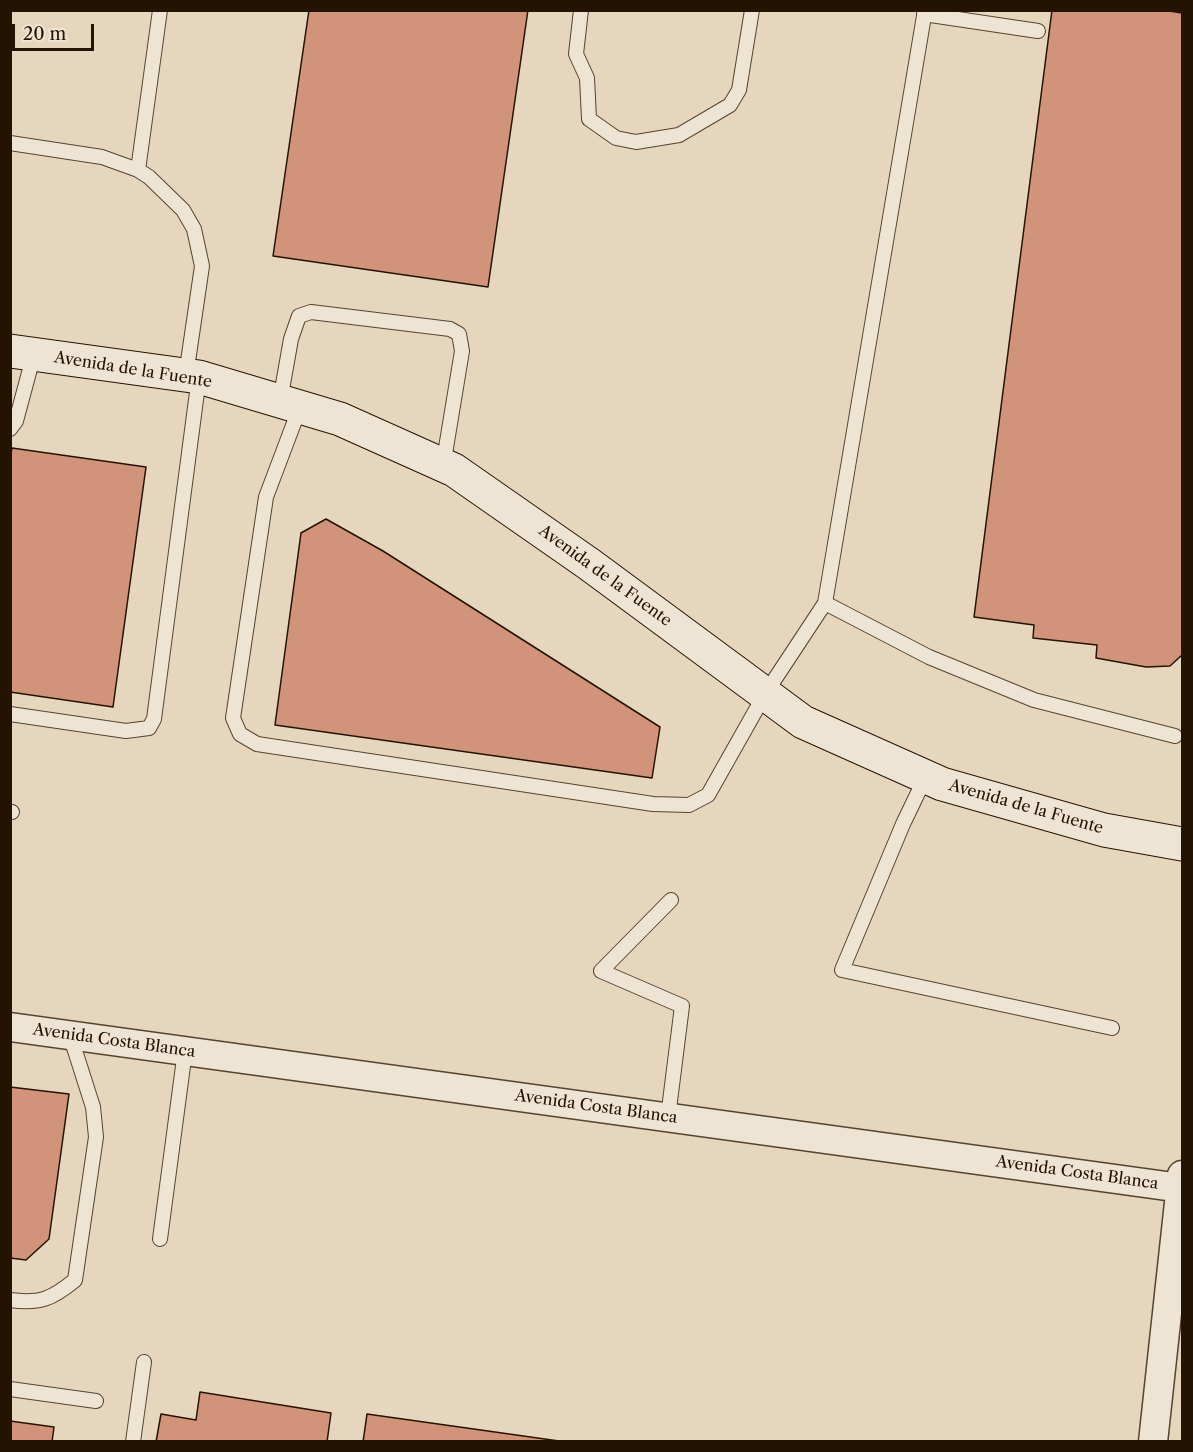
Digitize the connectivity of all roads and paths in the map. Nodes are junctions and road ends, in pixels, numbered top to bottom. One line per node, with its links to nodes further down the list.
1 (160, 10): 7 (lane)
2 (581, 10): 3 (lane)
3 (752, 10)
4 (925, 12): 5 (lane); 13 (lane)
5 (1038, 31)
6 (10, 143): 7 (lane)
7 (138, 170): 9 (lane)
8 (22, 353): 9 (street, Avenida de la Fuente); 11 (lane)
9 (193, 376): 10 (street, Avenida de la Fuente); 15 (lane)
10 (290, 404): 12 (street, Avenida de la Fuente); 12 (lane); 14 (lane)
11 (10, 429)
12 (443, 466): 14 (street, Avenida de la Fuente)
13 (825, 603): 14 (lane); 16 (lane)
14 (765, 694): 17 (street, Avenida de la Fuente)
15 (10, 714)
16 (1175, 736)
17 (926, 776): 18 (street, Avenida de la Fuente); 21 (lane)
18 (1182, 844)
19 (671, 900): 24 (lane)
20 (10, 1027): 22 (street, Avenida Costa Blanca)
21 (1112, 1028)
22 (70, 1035): 23 (street, Avenida Costa Blanca); 27 (lane)
23 (185, 1051): 24 (street, Avenida Costa Blanca); 26 (lane)
24 (668, 1117): 25 (street, Avenida Costa Blanca)
25 (1182, 1181): 32 (street)
26 (160, 1239)
27 (10, 1300)
28 (144, 1362): 31 (lane)
29 (10, 1389): 30 (lane)
30 (96, 1401)
31 (133, 1442)
32 (1153, 1442)

